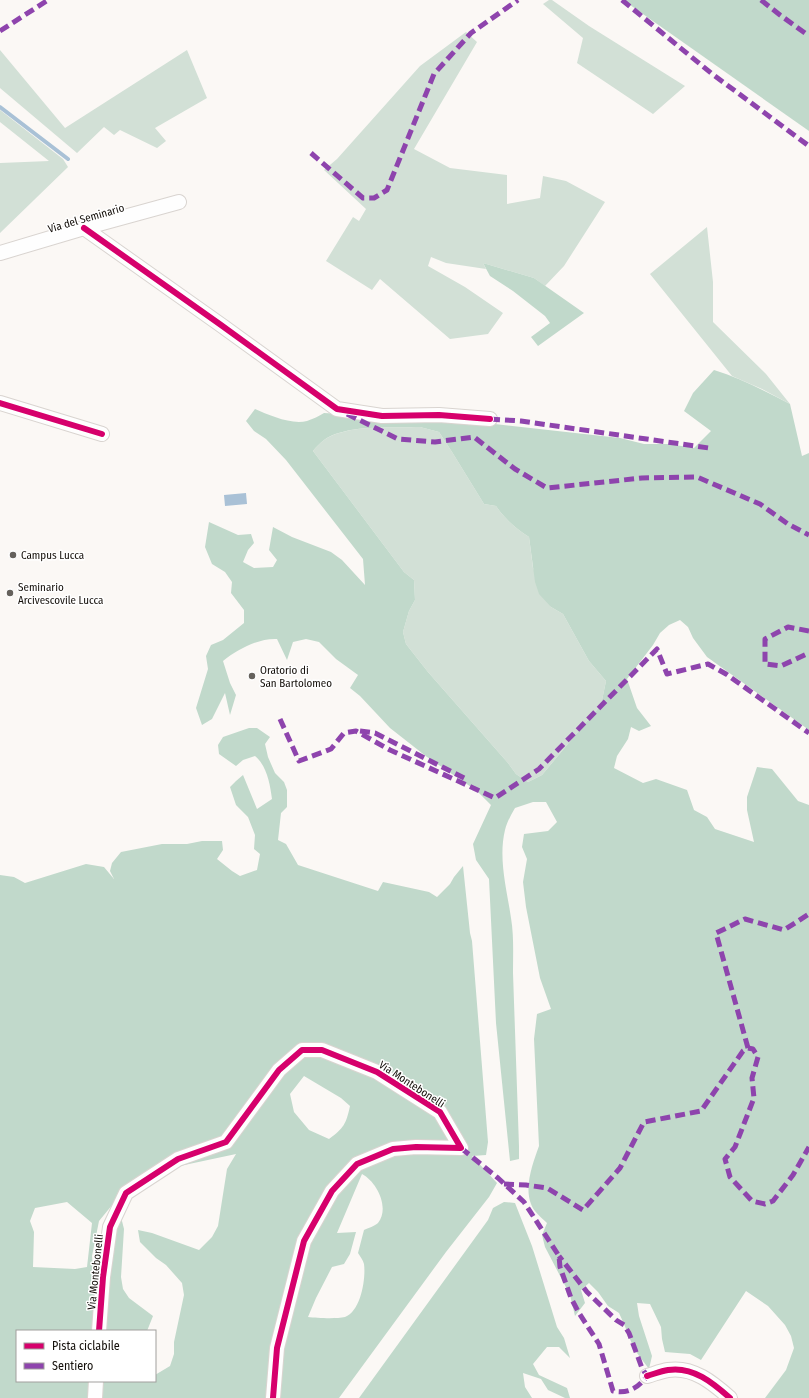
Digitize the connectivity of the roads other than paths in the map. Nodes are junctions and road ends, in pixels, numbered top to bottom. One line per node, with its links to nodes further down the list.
1 (179, 202): 2 (street, Via del Seminario)
2 (84, 228): 3 (street, Via del Seminario); 5 (street)
3 (0, 253)
4 (0, 403): 6 (street)
5 (490, 419)
6 (102, 434)
7 (99, 1330): 11 (street, Via Montebonelli)
8 (647, 1376): 12 (street)
9 (96, 1382): 10 (street)
10 (95, 1398)
11 (273, 1398)
12 (730, 1398)

